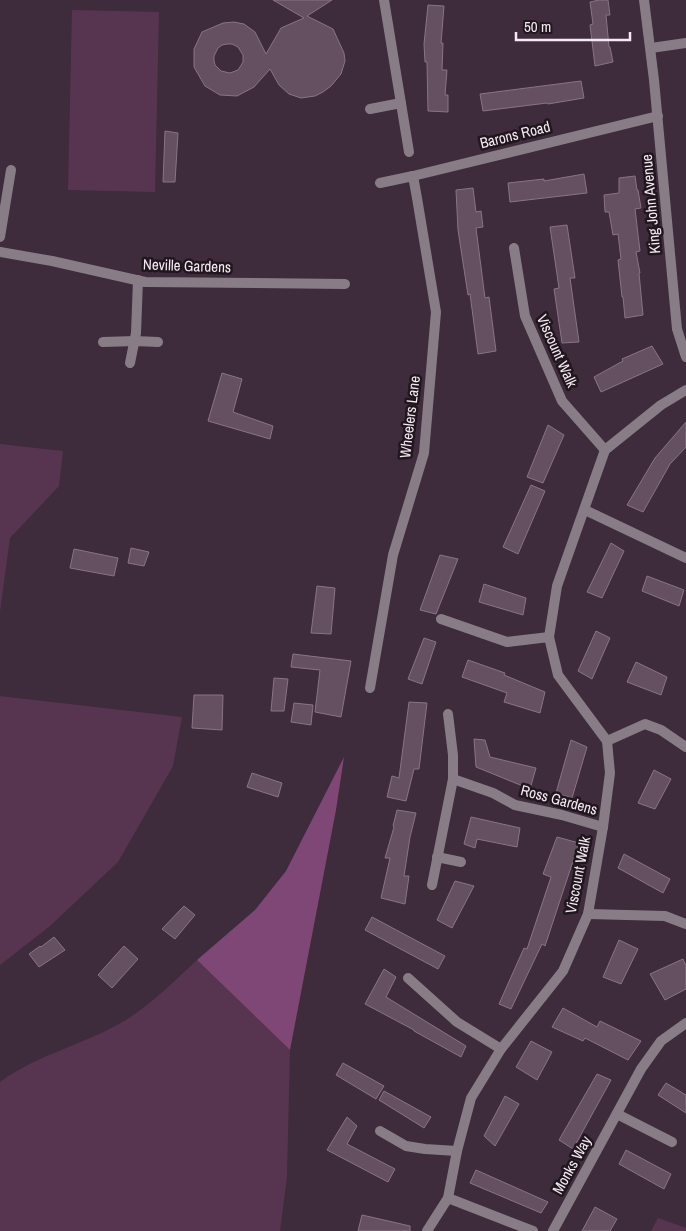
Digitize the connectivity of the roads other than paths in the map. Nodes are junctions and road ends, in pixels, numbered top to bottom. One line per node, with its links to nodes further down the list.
1 (384, 0): 5 (street)
2 (644, 0): 4 (street, King John Avenue)
3 (686, 43): 4 (street)
4 (651, 48): 7 (street, King John Avenue)
5 (401, 103): 6 (street); 8 (street)
6 (370, 108)
7 (658, 116): 10 (street, Barons Road); 20 (street, King John Avenue)
8 (409, 152)
9 (11, 170): 12 (street)
10 (413, 176): 11 (street, Barons Road); 28 (street, Wheelers Lane)
11 (380, 183)
12 (0, 237)
13 (514, 248): 23 (street, Viscount Walk)
14 (0, 252): 15 (street, Neville Gardens)
15 (138, 280): 16 (street, Neville Gardens); 17 (street)
16 (345, 284)
17 (135, 341): 18 (street); 19 (street); 21 (street)
18 (103, 342)
19 (158, 342)
20 (686, 357)
21 (130, 363)
22 (686, 390): 23 (street)
23 (605, 450): 24 (street)
24 (585, 510): 25 (street); 27 (street)
25 (686, 558)
26 (441, 619): 27 (street)
27 (549, 637): 30 (street)
28 (370, 688)
29 (448, 714): 32 (street)
30 (607, 741): 31 (street); 33 (street, Viscount Walk)
31 (686, 747)
32 (453, 779): 33 (street, Ross Gardens); 34 (street)
33 (603, 827): 37 (street, Viscount Walk)
34 (438, 857): 35 (street); 36 (street)
35 (460, 862)
36 (432, 884)
37 (588, 914): 38 (street); 41 (street, Viscount Walk)
38 (686, 924)
39 (408, 978): 41 (street)
40 (686, 1023): 42 (street, Monks Way)
41 (501, 1049): 45 (street, Viscount Walk)
42 (617, 1114): 44 (street); 49 (street, Monks Way)
43 (380, 1131): 45 (street)
44 (672, 1142)
45 (457, 1151): 46 (street, Viscount Walk)
46 (448, 1198): 47 (street, Viscount Walk); 48 (street)
47 (427, 1231)
48 (534, 1231)
49 (553, 1231)

